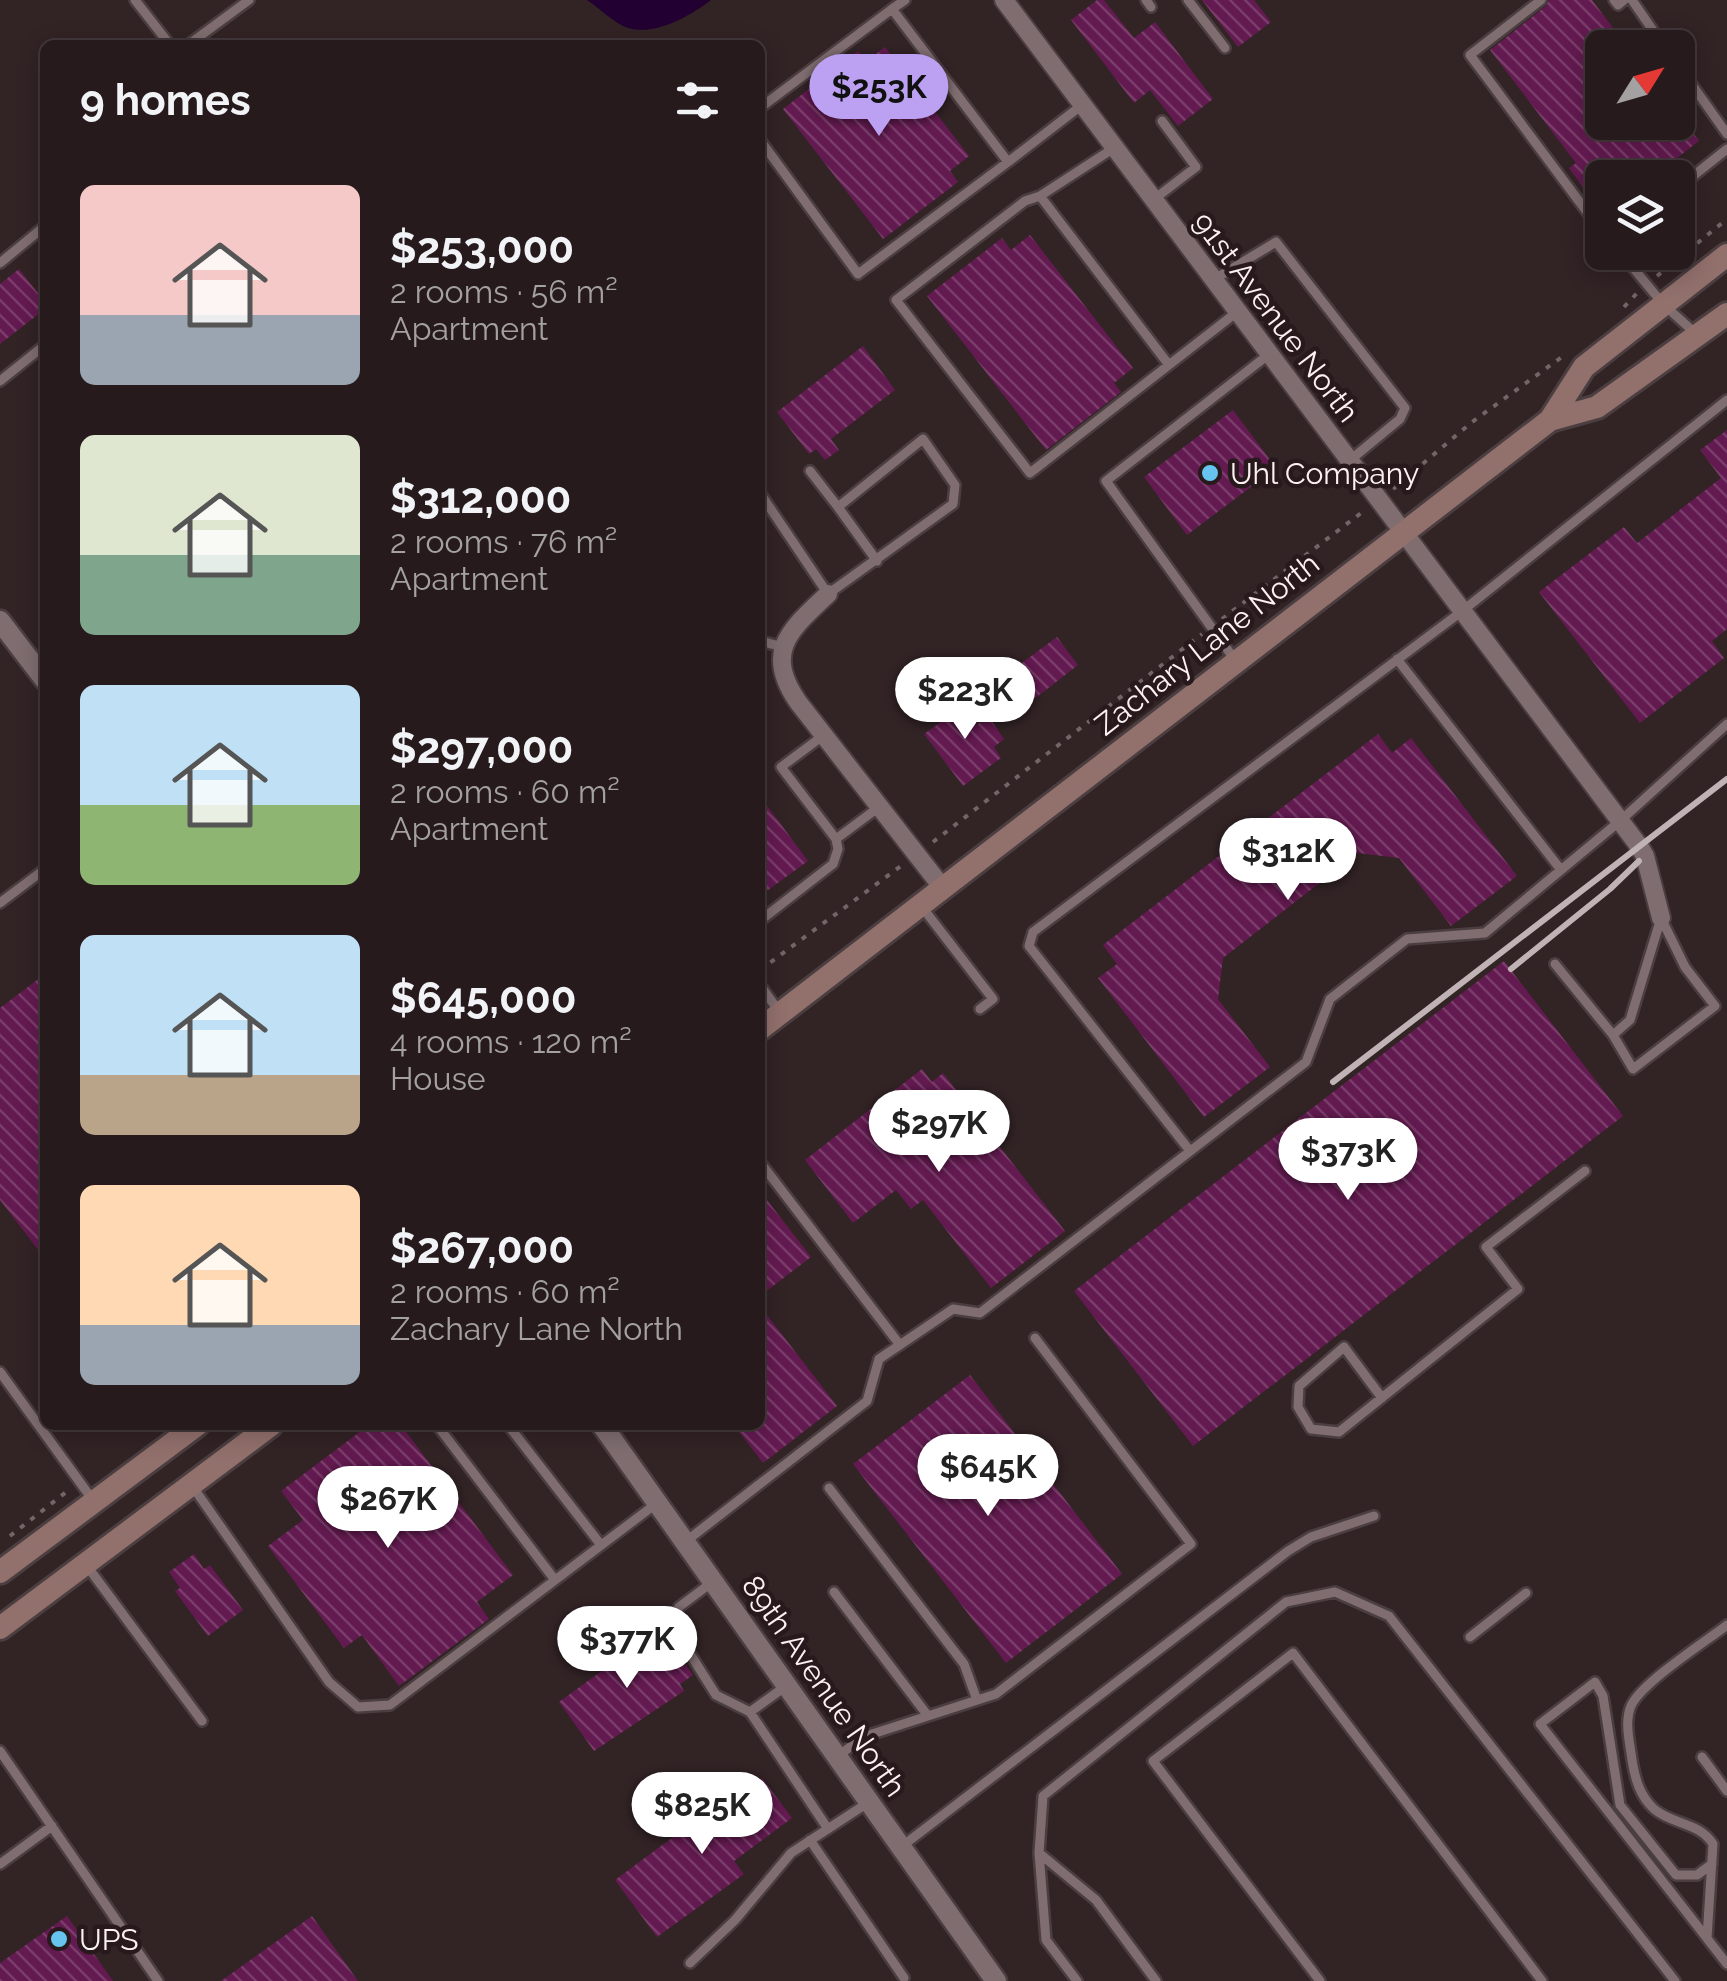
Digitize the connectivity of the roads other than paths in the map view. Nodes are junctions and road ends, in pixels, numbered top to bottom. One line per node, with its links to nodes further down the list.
1 (136, 0): 12 (lane)
2 (248, 0): 13 (lane)
3 (905, 0): 10 (lane)
4 (1004, 0): 17 (street, 91st Avenue North)
5 (1188, 0): 14 (lane)
6 (1541, 0): 27 (lane)
7 (1614, 0): 8 (lane)
8 (1624, 0)
9 (1632, 0): 11 (lane)
10 (892, 9): 16 (lane); 23 (lane)
11 (1653, 30)
12 (166, 40)
13 (195, 40)
14 (1226, 48)
15 (1695, 89): 19 (lane)
16 (765, 104)
17 (1082, 105): 21 (street, 91st Avenue North); 23 (lane)
18 (1162, 122): 26 (lane)
19 (1727, 134)
20 (765, 147): 23 (lane)
21 (1114, 148): 25 (lane); 26 (street, 91st Avenue North)
22 (1727, 149): 24 (lane)
23 (1008, 162)
24 (1695, 174)
25 (1040, 196): 39 (lane); 39 (lane)
26 (1153, 200): 32 (street, 91st Avenue North)
27 (1585, 209)
28 (40, 230): 30 (lane)
29 (1727, 254): 33 (main road, Zachary Lane North)
30 (0, 264)
31 (1636, 270): 33 (lane)
32 (1213, 280): 34 (street, 91st Avenue North); 43 (lane)
33 (1663, 304): 36 (lane); 42 (main road, Zachary Lane North)
34 (1236, 312): 38 (street, 91st Avenue North); 39 (lane)
35 (1727, 314): 36 (main road, Zachary Lane North)
36 (1696, 335): 42 (main road, Zachary Lane North)
37 (40, 349): 40 (lane)
38 (1268, 355): 43 (street, 91st Avenue North); 55 (lane)
39 (1169, 365)
40 (0, 381)
41 (1727, 400): 50 (lane)
42 (1550, 420): 47 (main road, Zachary Lane North)
43 (1349, 461): 47 (street, 91st Avenue North)
44 (810, 471): 46 (lane)
45 (765, 500): 49 (lane)
46 (838, 507): 48 (lane); 48 (lane)
47 (1402, 532): 50 (street, 91st Avenue North); 55 (main road, Zachary Lane North)
48 (877, 561): 49 (lane)
49 (828, 594): 53 (street)
50 (1461, 612): 54 (lane); 60 (street, 91st Avenue North)
51 (0, 621): 56 (street)
52 (765, 642): 53 (lane)
53 (782, 647): 58 (street)
54 (1398, 659): 62 (lane); 75 (lane)
55 (1234, 660): 64 (main road, Zachary Lane North)
56 (40, 673)
57 (1727, 724): 60 (lane)
58 (824, 735): 59 (street); 61 (lane)
59 (879, 806): 61 (lane); 64 (street)
60 (1620, 822): 62 (lane); 68 (street, 91st Avenue North)
61 (836, 839): 67 (lane)
62 (1561, 870): 75 (lane)
63 (40, 872): 65 (lane)
64 (942, 887): 66 (main road, Zachary Lane North)
65 (0, 903)
66 (920, 904): 71 (lane); 72 (main road, Zachary Lane North)
67 (765, 917)
68 (1661, 918): 74 (lane); 74 (lane)
69 (1554, 964): 74 (lane)
70 (765, 992): 72 (lane)
71 (980, 1009)
72 (780, 1012): 73 (main road, Zachary Lane North)
73 (765, 1024)
74 (1613, 1036)
75 (1190, 1151): 79 (lane)
76 (765, 1169): 79 (lane)
77 (1585, 1171): 81 (lane)
78 (1034, 1338): 106 (lane)
79 (900, 1345): 94 (lane)
80 (0, 1372): 82 (lane)
81 (1382, 1398): 81 (lane)
82 (40, 1427)
83 (42, 1430): 91 (lane)
84 (190, 1430): 91 (main road)
85 (264, 1430): 89 (main road)
86 (440, 1430): 98 (lane)
87 (512, 1430): 95 (lane)
88 (606, 1430): 92 (street, 89th Avenue North)
89 (191, 1485): 96 (main road); 98 (lane)
90 (829, 1488): 106 (lane)
91 (94, 1502): 97 (main road)
92 (658, 1503): 94 (street, 89th Avenue North); 95 (lane)
93 (1374, 1516): 118 (lane)
94 (685, 1542): 99 (street, 89th Avenue North)
95 (602, 1545): 98 (lane)
96 (85, 1564): 103 (main road); 109 (lane)
97 (0, 1572)
98 (555, 1580)
99 (713, 1581): 105 (street, 89th Avenue North); 107 (lane)
100 (834, 1592): 108 (lane)
101 (1526, 1593): 104 (lane)
102 (1727, 1626): 121 (lane)
103 (0, 1628)
104 (1470, 1636)
105 (786, 1686): 107 (lane); 112 (street, 89th Avenue North)
106 (977, 1700): 108 (lane)
107 (750, 1712): 116 (lane)
108 (928, 1716): 112 (lane)
109 (202, 1721)
110 (0, 1751): 115 (lane)
111 (1702, 1757): 113 (lane)
112 (838, 1758): 114 (street, 89th Avenue North)
113 (1727, 1791)
114 (869, 1802): 116 (lane); 118 (street, 89th Avenue North)
115 (52, 1826): 120 (lane); 127 (lane)
116 (828, 1828): 117 (lane)
117 (810, 1840): 123 (lane); 125 (lane)
118 (901, 1847): 126 (street, 89th Avenue North)
119 (1039, 1853): 128 (lane); 129 (lane); 132 (lane)
120 (0, 1864)
121 (1712, 1864): 122 (lane); 122 (lane)
122 (1706, 1938): 124 (lane)
123 (690, 1963)
124 (1727, 1964)
125 (904, 1978)
126 (991, 1979)
127 (158, 1981)
128 (1077, 1981)
129 (1156, 1981)
130 (1320, 1981): 131 (lane)
131 (1542, 1981)
132 (1675, 1981)

